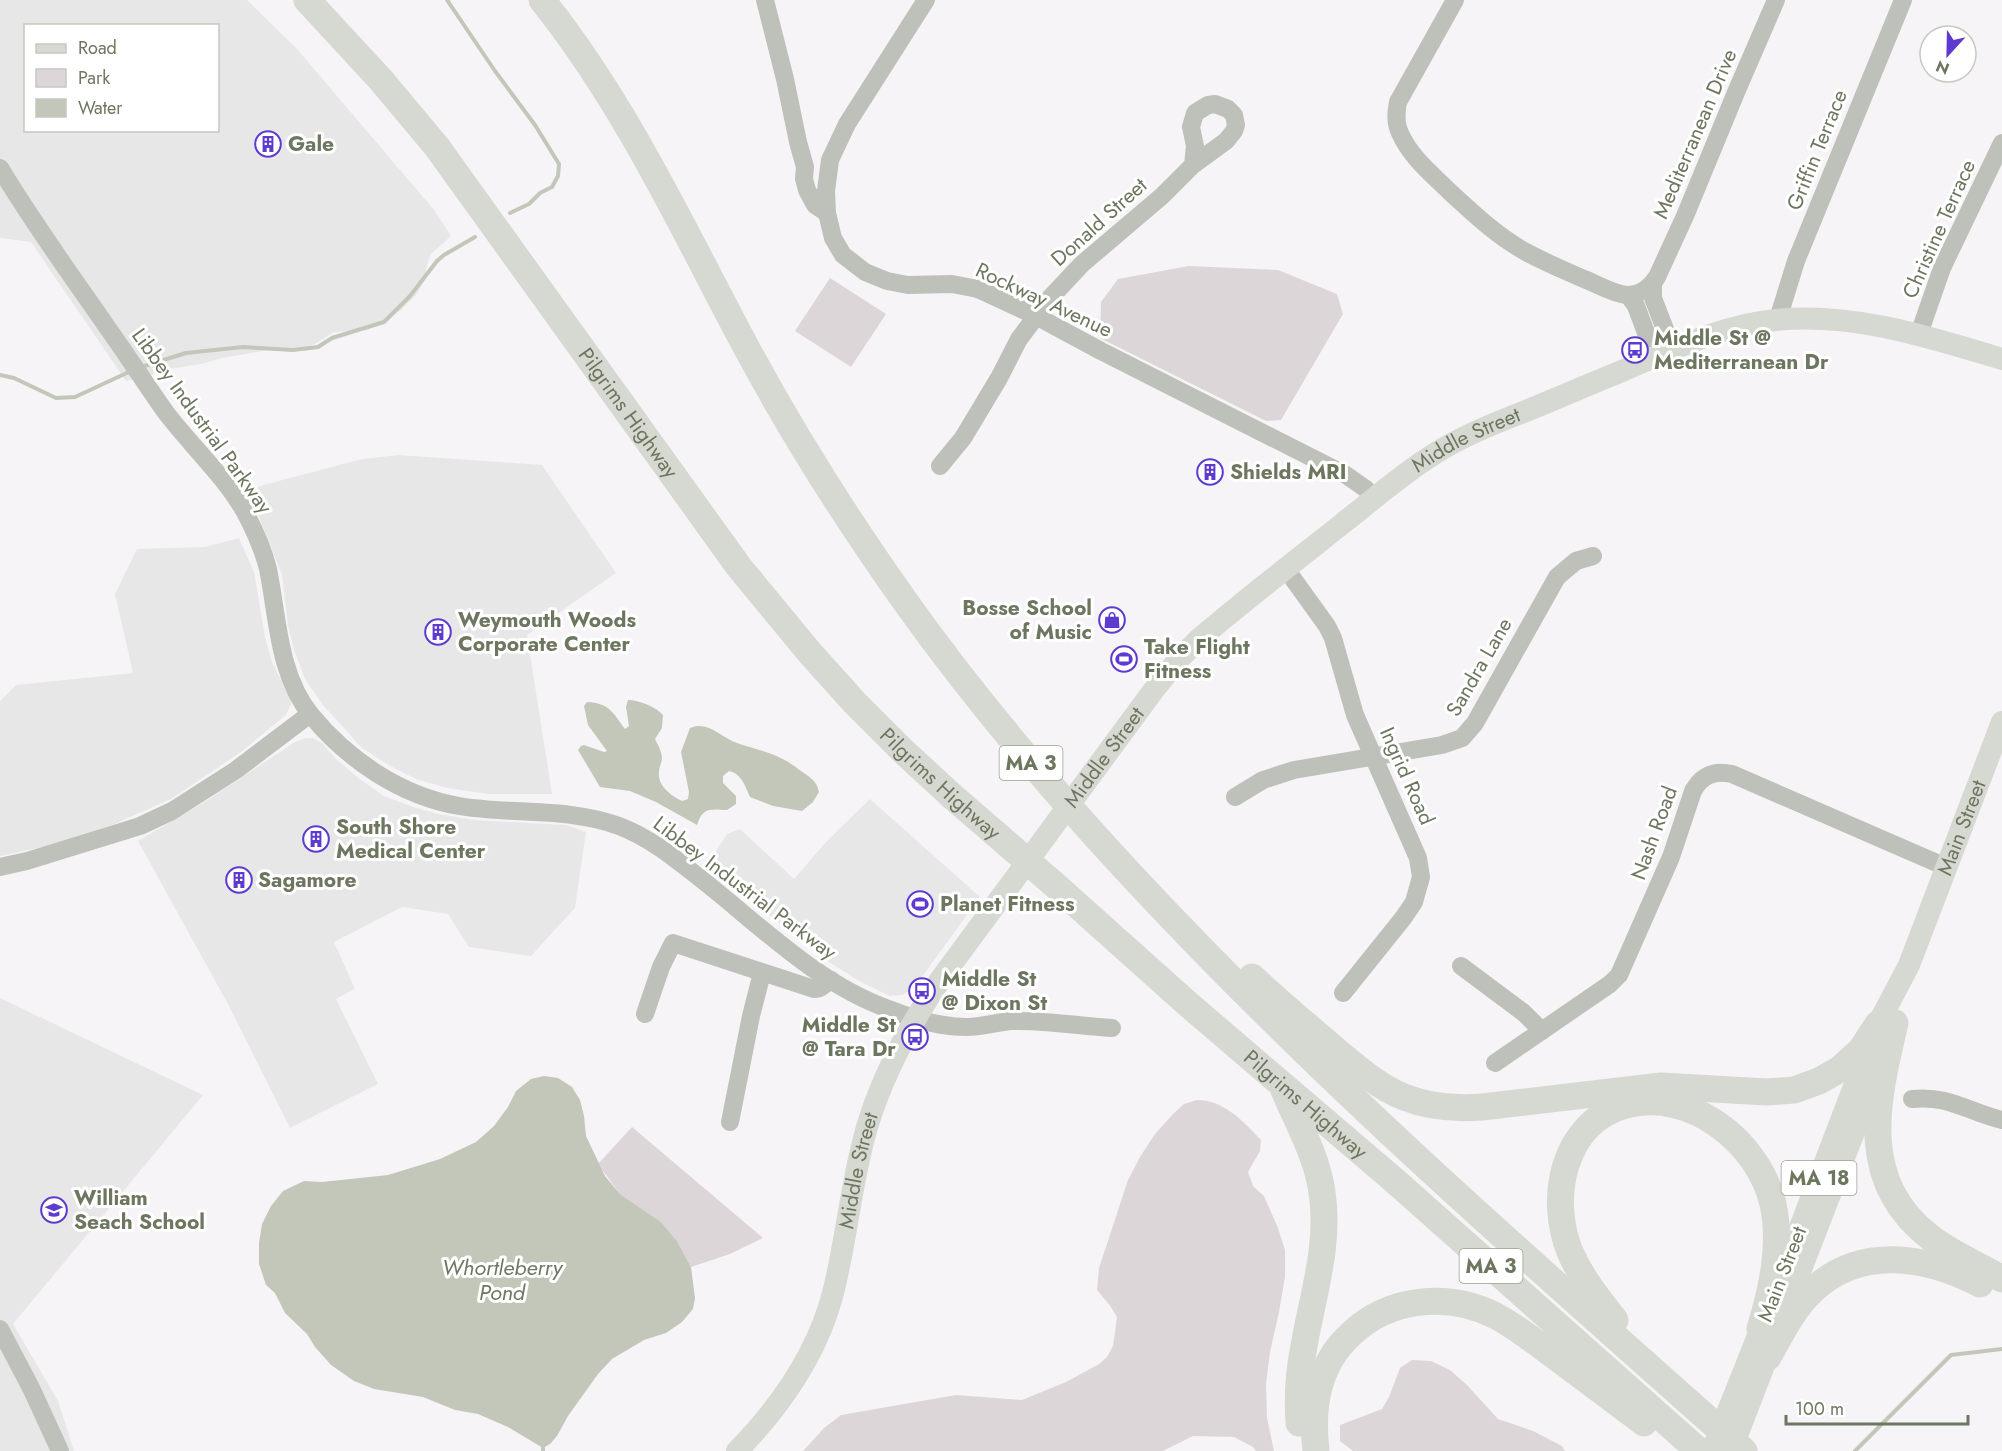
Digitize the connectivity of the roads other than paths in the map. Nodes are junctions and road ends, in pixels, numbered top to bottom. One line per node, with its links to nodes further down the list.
1 (307, 0): 42 (highway, Pilgrims Highway / MA 3)
2 (542, 0): 29 (highway, Pilgrims Highway / MA 3)
3 (765, 0): 10 (street)
4 (926, 0): 12 (street, Rockway Avenue)
5 (1455, 0): 15 (street)
6 (1776, 0): 14 (street, Mediterranean Drive)
7 (1903, 0): 17 (street, Griffin Terrace)
8 (2002, 143): 18 (street, Christine Terrace)
9 (1193, 165): 16 (street, Donald Street)
10 (805, 166): 12 (street); 13 (street)
11 (0, 168): 25 (street, Libbey Industrial Parkway)
12 (827, 171): 13 (street, Rockway Avenue)
13 (827, 213): 16 (street, Rockway Avenue)
14 (1653, 284): 15 (street); 19 (street)
15 (1628, 295): 19 (street)
16 (1036, 316): 21 (street, Donald Street); 22 (street, Rockway Avenue)
17 (1778, 319): 18 (main road, Middle Street); 19 (main road, Middle Street)
18 (1919, 334): 20 (main road, Middle Street)
19 (1664, 353): 22 (main road, Middle Street)
20 (2002, 359)
21 (940, 466)
22 (1374, 499): 24 (main road, Middle Street)
23 (1593, 556): 27 (street, Sandra Lane)
24 (1286, 569): 27 (street, Ingrid Road); 37 (main road, Middle Street)
25 (310, 714): 30 (street); 34 (street, Libbey Industrial Parkway)
26 (2002, 722): 31 (main road, Main Street / MA 18)
27 (1374, 756): 28 (street, Sandra Lane); 35 (street, Ingrid Road)
28 (1235, 797)
29 (1088, 828): 38 (highway); 51 (highway, Pilgrims Highway / MA 3)
30 (0, 867)
31 (1946, 867): 38 (main road, Main Street / MA 18); 40 (street, Nash Road)
32 (1461, 966): 40 (street)
33 (762, 973): 34 (street); 36 (street); 45 (street)
34 (831, 981): 37 (street, Libbey Industrial Parkway)
35 (1343, 993)
36 (645, 1014)
37 (915, 1018): 39 (street, Libbey Industrial Parkway); 54 (main road, Middle Street)
38 (1887, 1024): 46 (highway); 49 (main road, Main Street / MA 18); 50 (main road, Main Street / MA 18)
39 (1112, 1028)
40 (1542, 1031): 41 (street, Nash Road)
41 (1495, 1063)
42 (1281, 1083): 55 (highway); 58 (highway, Pilgrims Highway / MA 3)
43 (1912, 1099): 44 (street)
44 (2002, 1120)
45 (730, 1122)
46 (2002, 1279)
47 (2002, 1297): 50 (highway)
48 (0, 1329): 53 (street)
49 (1760, 1329): 51 (highway); 52 (main road, Main Street / MA 18)
50 (1768, 1357): 52 (main road, Main Street / MA 18)
51 (1681, 1395): 61 (highway, Pilgrims Highway / MA 3)
52 (1741, 1401): 59 (main road, Main Street / MA 18); 60 (main road, Main Street / MA 18)
53 (60, 1451)
54 (737, 1451)
55 (1301, 1451)
56 (1316, 1451): 57 (highway)
57 (1682, 1451)
58 (1699, 1451)
59 (1712, 1451)
60 (1731, 1451)
61 (1744, 1451)

